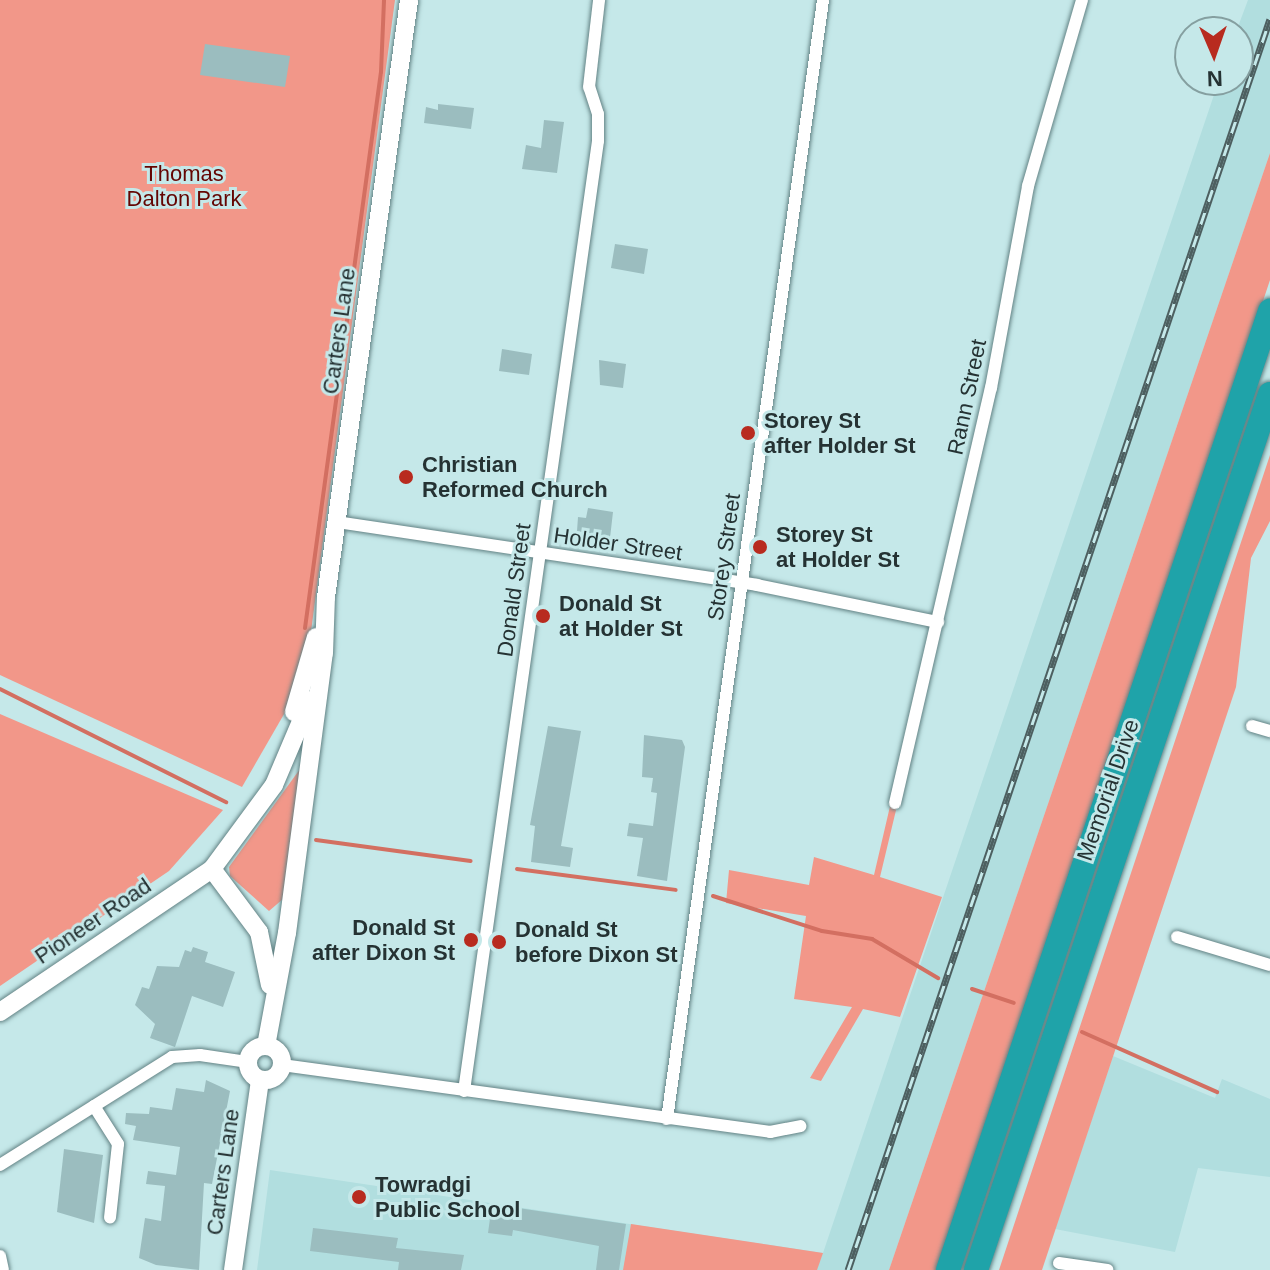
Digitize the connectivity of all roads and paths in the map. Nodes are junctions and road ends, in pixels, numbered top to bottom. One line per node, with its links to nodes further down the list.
1 (409, 0): 7 (main road, Carters Lane)
2 (599, 0): 8 (street, Donald Street)
3 (823, 0): 9 (street, Storey Street)
4 (1082, 0): 11 (street, Rann Street)
5 (1270, 311): 38 (highway, Memorial Drive)
6 (1270, 394): 39 (highway, Memorial Drive)
7 (337, 522): 8 (street, Holder Street); 10 (main road, Carters Lane)
8 (539, 552): 9 (street, Holder Street); 28 (street, Donald Street)
9 (741, 582): 11 (street, Holder Street); 30 (street, Storey Street)
10 (326, 597): 12 (main road, Carters Lane); 17 (main road)
11 (938, 622): 16 (street, Rann Street)
12 (322, 668): 13 (main road, Carters Lane); 18 (main road, Carters Lane)
13 (302, 721): 17 (main road, Pioneer Road)
14 (1252, 726): 15 (street)
15 (1270, 731)
16 (895, 803)
17 (212, 869): 19 (main road, Carters Lane); 23 (main road, Pioneer Road)
18 (290, 906): 19 (main road); 22 (main road, Carters Lane)
19 (250, 917): 22 (main road, Carters Lane)
20 (1177, 937): 21 (street)
21 (1270, 965)
22 (271, 996): 24 (main road, Carters Lane)
23 (0, 1012)
24 (266, 1046): 25 (main road); 26 (main road)
25 (248, 1062): 27 (main road); 29 (street)
26 (282, 1065): 27 (main road); 28 (street)
27 (260, 1080): 37 (main road, Carters Lane)
28 (464, 1091): 30 (street)
29 (94, 1106): 32 (street); 33 (street)
30 (667, 1119): 31 (street)
31 (800, 1126)
32 (0, 1165)
33 (110, 1218)
34 (0, 1256): 36 (street)
35 (1059, 1263): 40 (street)
36 (3, 1270)
37 (233, 1270)
38 (948, 1270)
39 (976, 1270)
40 (1108, 1270)

